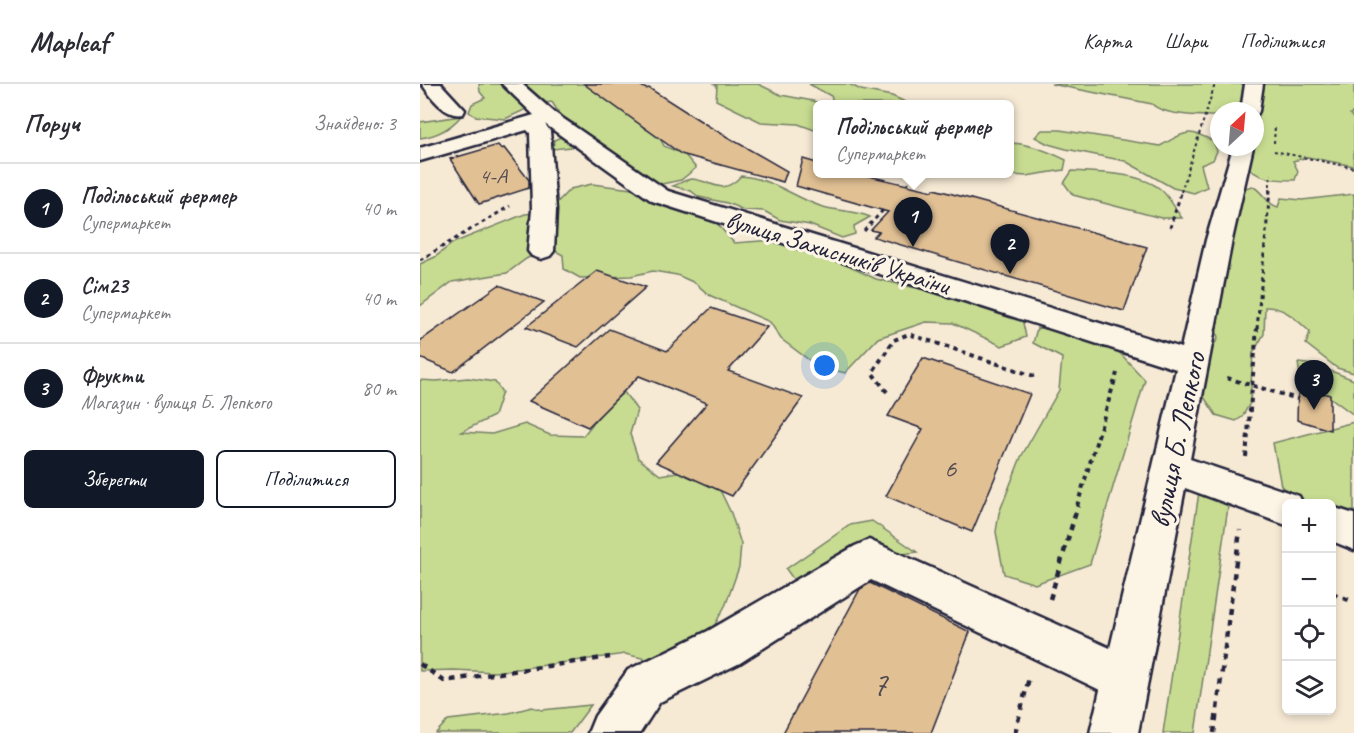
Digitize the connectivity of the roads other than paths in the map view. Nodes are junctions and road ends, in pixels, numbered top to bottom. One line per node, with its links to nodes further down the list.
1 (431, 84): 5 (street)
2 (511, 84): 6 (street, вулиця Захисників України)
3 (1254, 84): 4 (street)
4 (1251, 102)
5 (456, 110)
6 (539, 120): 7 (street); 9 (street); 10 (street, вулиця Захисників України)
7 (420, 155)
8 (1258, 156): 10 (street, вулиця Б. Лепкого)
9 (541, 251)
10 (1194, 365): 11 (street, вулиця Б. Лепкого)
11 (1172, 468): 12 (street); 15 (street, вулиця Б. Лепкого)
12 (1282, 506)
13 (1336, 525): 14 (street)
14 (1354, 532)
15 (1124, 678): 16 (street); 17 (street, вулиця Б. Лепкого)
16 (612, 733)
17 (1114, 733)

